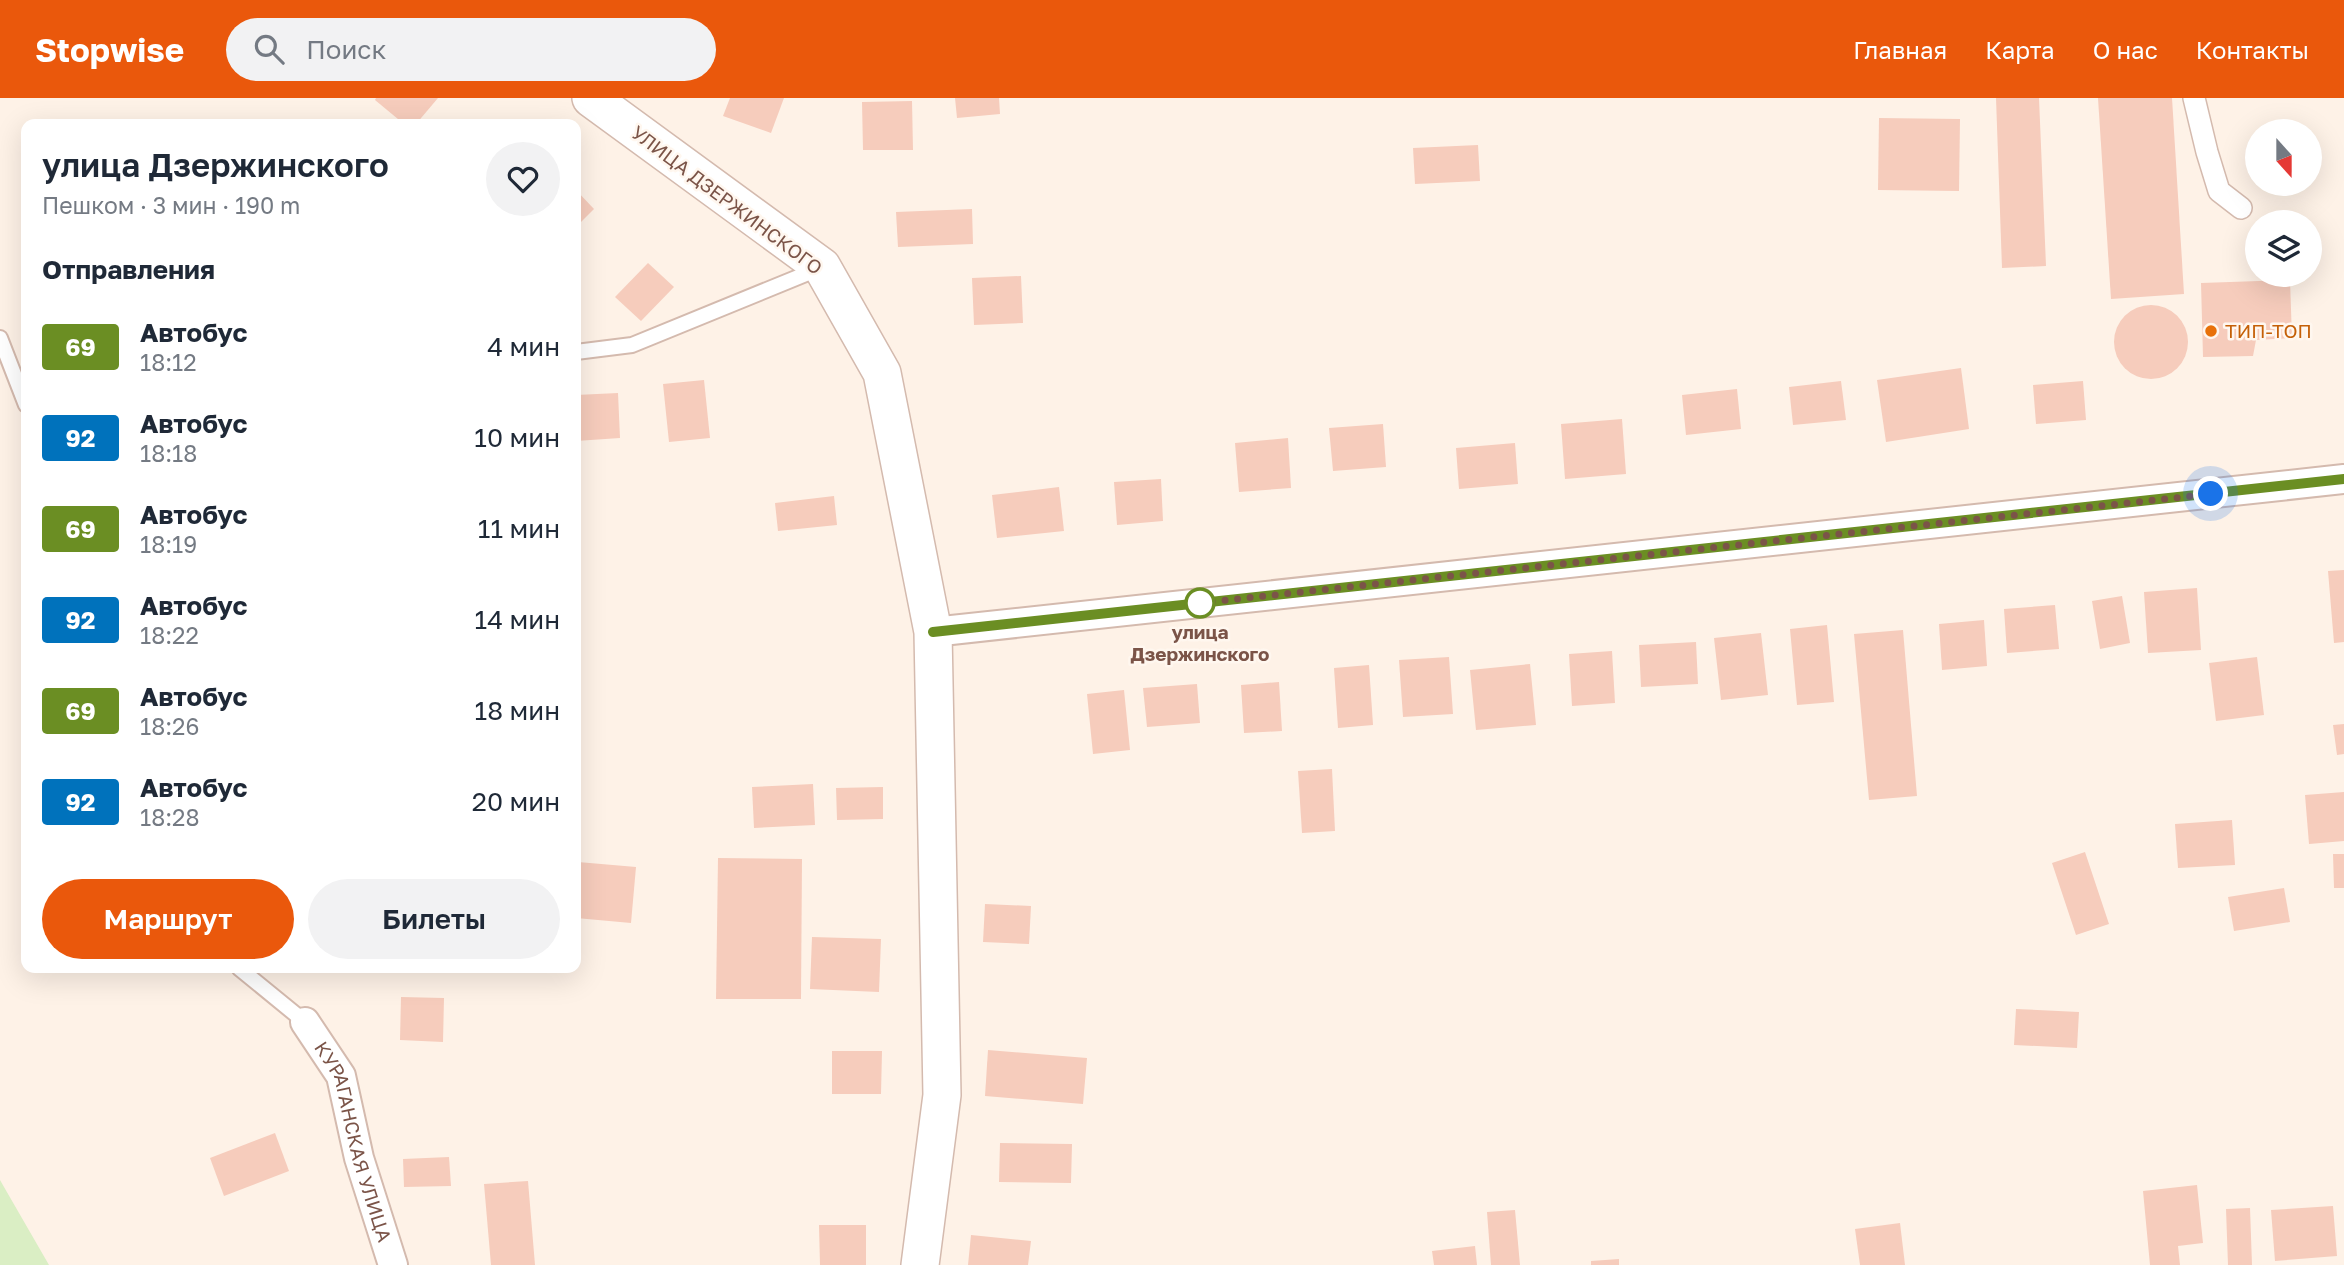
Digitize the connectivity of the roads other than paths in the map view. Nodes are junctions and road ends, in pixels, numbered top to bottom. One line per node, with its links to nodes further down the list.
1 (592, 98): 4 (street, УЛИЦА ДЗЕРЖИНСКОГО)
2 (2194, 98): 3 (street)
3 (2241, 208)
4 (822, 267): 6 (lane); 9 (street, УЛИЦА ДЗЕРЖИНСКОГО)
5 (0, 338): 7 (lane)
6 (581, 351)
7 (21, 392)
8 (2344, 479): 9 (street)
9 (933, 632): 13 (street, УЛИЦА ДЗЕРЖИНСКОГО)
10 (245, 973): 11 (lane)
11 (305, 1022): 12 (street, КУРАГАНСКАЯ УЛИЦА)
12 (393, 1265)
13 (920, 1265)

